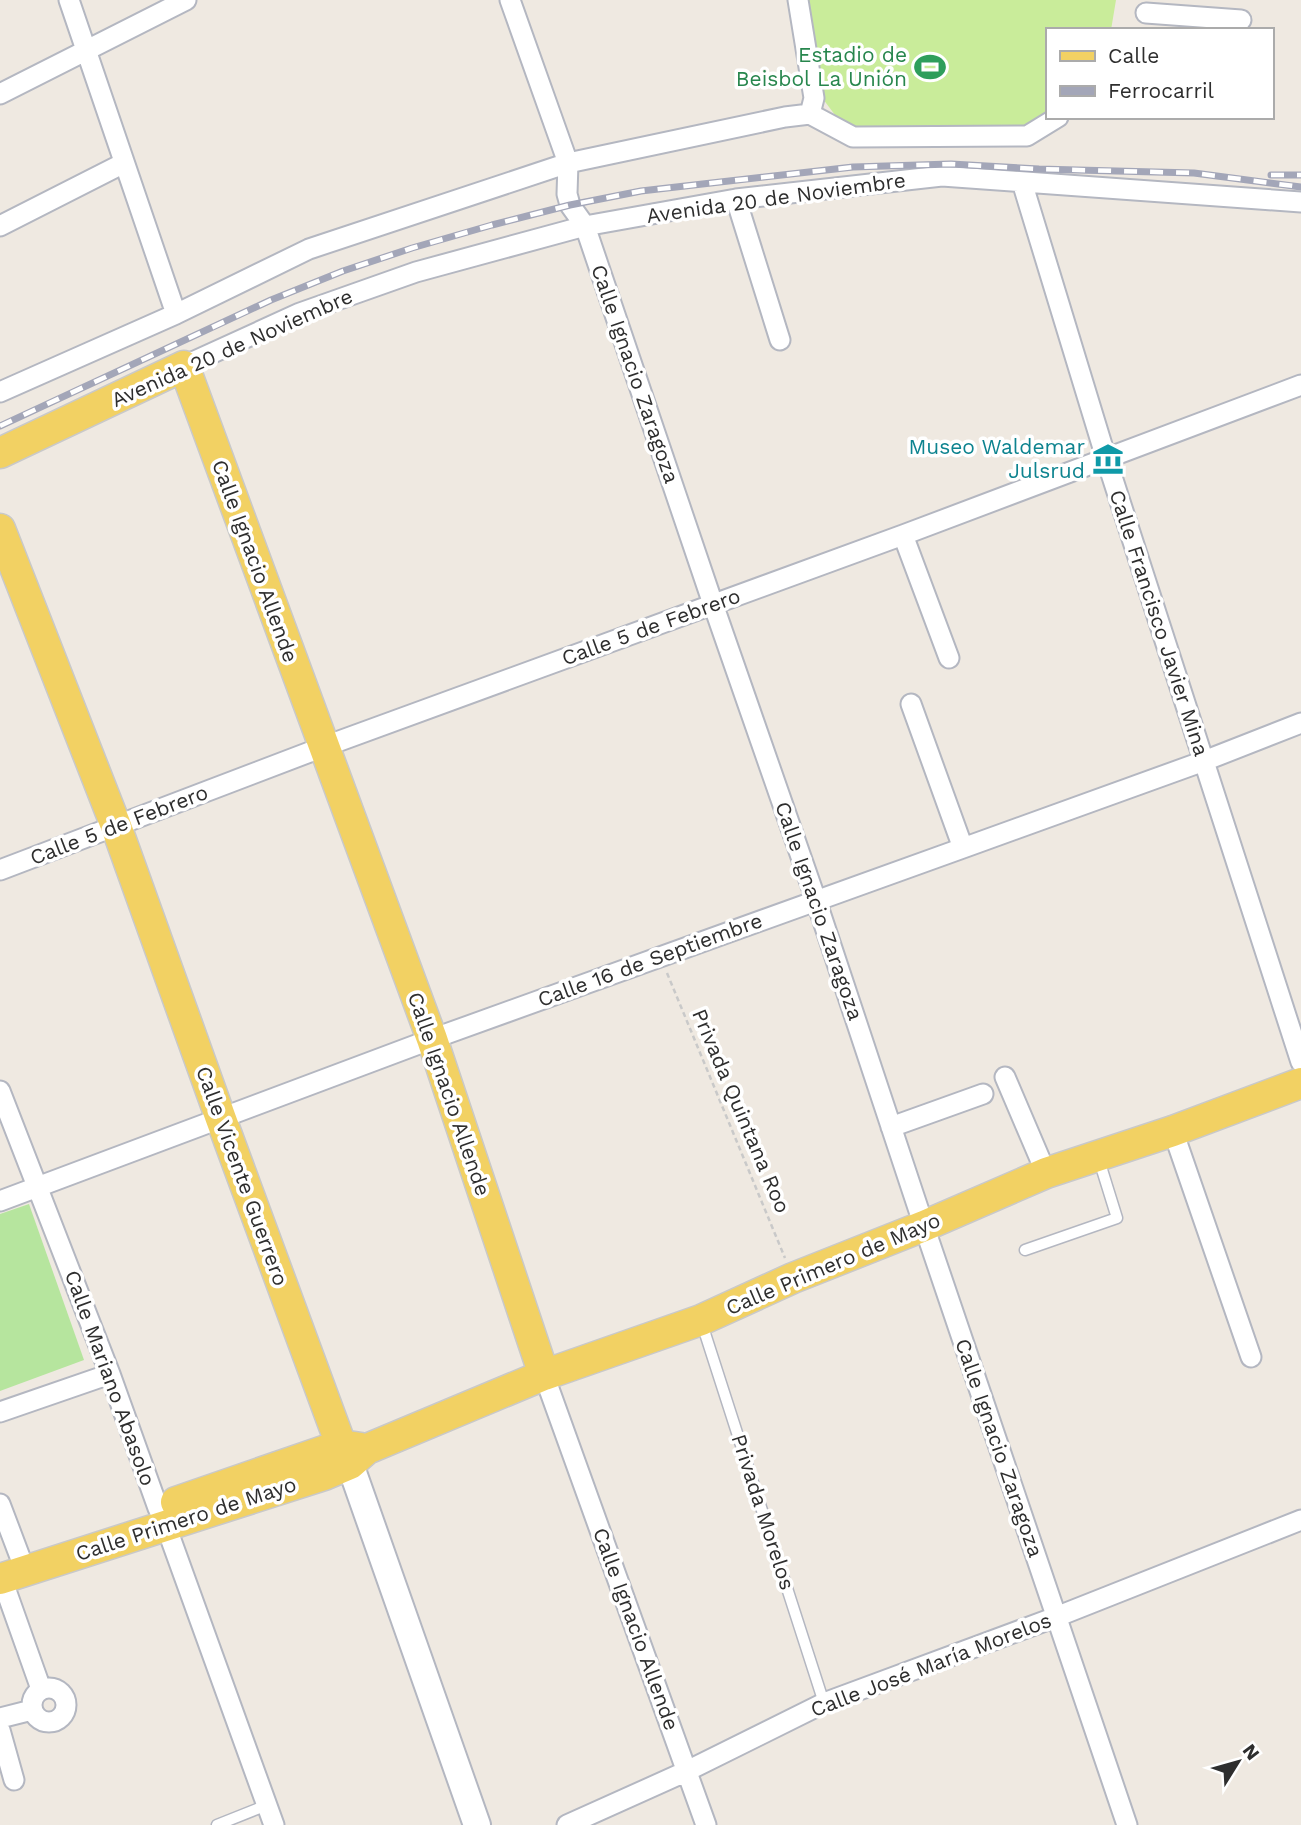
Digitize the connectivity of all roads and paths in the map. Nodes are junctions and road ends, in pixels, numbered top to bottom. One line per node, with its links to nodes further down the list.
1 (69, 0): 7 (street)
2 (186, 0): 7 (street)
3 (510, 0): 12 (street, Calle Ignacio Zaragoza)
4 (798, 0): 9 (street)
5 (1143, 14): 6 (street)
6 (1241, 19)
7 (85, 51): 8 (street); 11 (street)
8 (0, 94)
9 (810, 114): 10 (street, Avenida 20 de Noviembre); 12 (street)
10 (1055, 119)
11 (124, 163): 16 (street); 18 (street)
12 (568, 163): 17 (street, Calle Ignacio Zaragoza); 18 (street)
13 (1022, 182): 14 (street, Avenida 20 de Noviembre); 15 (street, Avenida 20 de Noviembre); 24 (street, Calle Francisco Javier Mina)
14 (736, 199): 17 (street, Avenida 20 de Noviembre); 19 (street)
15 (1301, 202)
16 (0, 226)
17 (585, 226): 20 (street, Avenida 20 de Noviembre); 27 (street, Calle Ignacio Zaragoza)
18 (176, 314): 22 (street)
19 (780, 340)
20 (184, 366): 23 (main road, Avenida 20 de Noviembre); 31 (main road, Calle Ignacio Allende)
21 (1301, 385): 24 (street, Calle 5 de Febrero)
22 (0, 392)
23 (0, 453)
24 (1106, 458): 26 (street, Calle 5 de Febrero); 32 (street, Calle Francisco Javier Mina)
25 (0, 529): 33 (main road, Calle Vicente Guerrero)
26 (903, 535): 27 (street, Calle 5 de Febrero); 28 (street)
27 (713, 604): 31 (street, Calle 5 de Febrero); 36 (street, Calle Ignacio Zaragoza)
28 (949, 658)
29 (911, 704): 34 (street)
30 (1301, 723): 32 (street, Calle 16 de Septiembre)
31 (323, 747): 33 (street, Calle 5 de Febrero); 38 (main road, Calle Ignacio Allende)
32 (1204, 761): 34 (street, Calle 16 de Septiembre); 39 (street, Calle Francisco Javier Mina)
33 (117, 826): 35 (street, Calle 5 de Febrero); 44 (main road, Calle Vicente Guerrero)
34 (963, 848): 36 (street, Calle 16 de Septiembre)
35 (0, 870)
36 (816, 900): 37 (street, Calle 16 de Septiembre); 46 (street, Calle Ignacio Zaragoza)
37 (660, 957): 38 (street, Calle 16 de Septiembre); 54 (path, Privada Quintana Roo)
38 (432, 1039): 44 (street, Calle 16 de Septiembre); 58 (main road, Calle Ignacio Allende)
39 (1301, 1062)
40 (1005, 1077): 49 (street)
41 (1301, 1083): 47 (main road, Calle Primero de Mayo)
42 (0, 1091): 45 (street, Calle Mariano Abasolo)
43 (983, 1094): 46 (street)
44 (221, 1119): 50 (street, Calle 16 de Septiembre); 60 (main road, Calle Vicente Guerrero)
45 (6, 1125): 50 (street, Calle Mariano Abasolo)
46 (891, 1127): 52 (street, Calle Ignacio Zaragoza)
47 (1172, 1131): 48 (main road, Calle Primero de Mayo); 56 (street)
48 (1098, 1156): 49 (main road, Calle Primero de Mayo); 53 (lane)
49 (1046, 1173): 52 (main road, Calle Primero de Mayo)
50 (37, 1187): 51 (street, Calle 16 de Septiembre); 57 (street, Calle Mariano Abasolo)
51 (0, 1201)
52 (924, 1226): 54 (main road, Calle Primero de Mayo); 65 (street, Calle Ignacio Zaragoza)
53 (1025, 1250)
54 (793, 1278): 55 (main road, Calle Primero de Mayo)
55 (701, 1320): 58 (main road, Calle Primero de Mayo); 67 (lane, Privada Morelos)
56 (1251, 1357)
57 (110, 1374): 59 (street); 62 (street, Calle Mariano Abasolo)
58 (544, 1375): 60 (main road, Calle Primero de Mayo); 71 (street, Calle Ignacio Allende)
59 (0, 1412)
60 (353, 1453): 62 (main road, Calle Primero de Mayo); 76 (street, Calle Vicente Guerrero)
61 (0, 1504): 64 (street)
62 (162, 1517): 64 (main road, Calle Primero de Mayo); 73 (street, Calle Mariano Abasolo)
63 (1301, 1520): 65 (street, Calle José María Morelos)
64 (6, 1569): 66 (street)
65 (1056, 1617): 67 (street, Calle José María Morelos); 79 (street, Calle Ignacio Zaragoza)
66 (41, 1689): 68 (street); 68 (street)
67 (824, 1703): 71 (street, Calle José María Morelos)
68 (32, 1710): 69 (street)
69 (0, 1718)
70 (0, 1730): 72 (street)
71 (687, 1771): 77 (street, Calle José María Morelos); 78 (street, Calle Ignacio Allende)
72 (14, 1780)
73 (267, 1805): 74 (lane); 75 (street, Calle Mariano Abasolo)
74 (217, 1825)
75 (274, 1825)
76 (477, 1825)
77 (567, 1825)
78 (706, 1825)
79 (1127, 1825)

